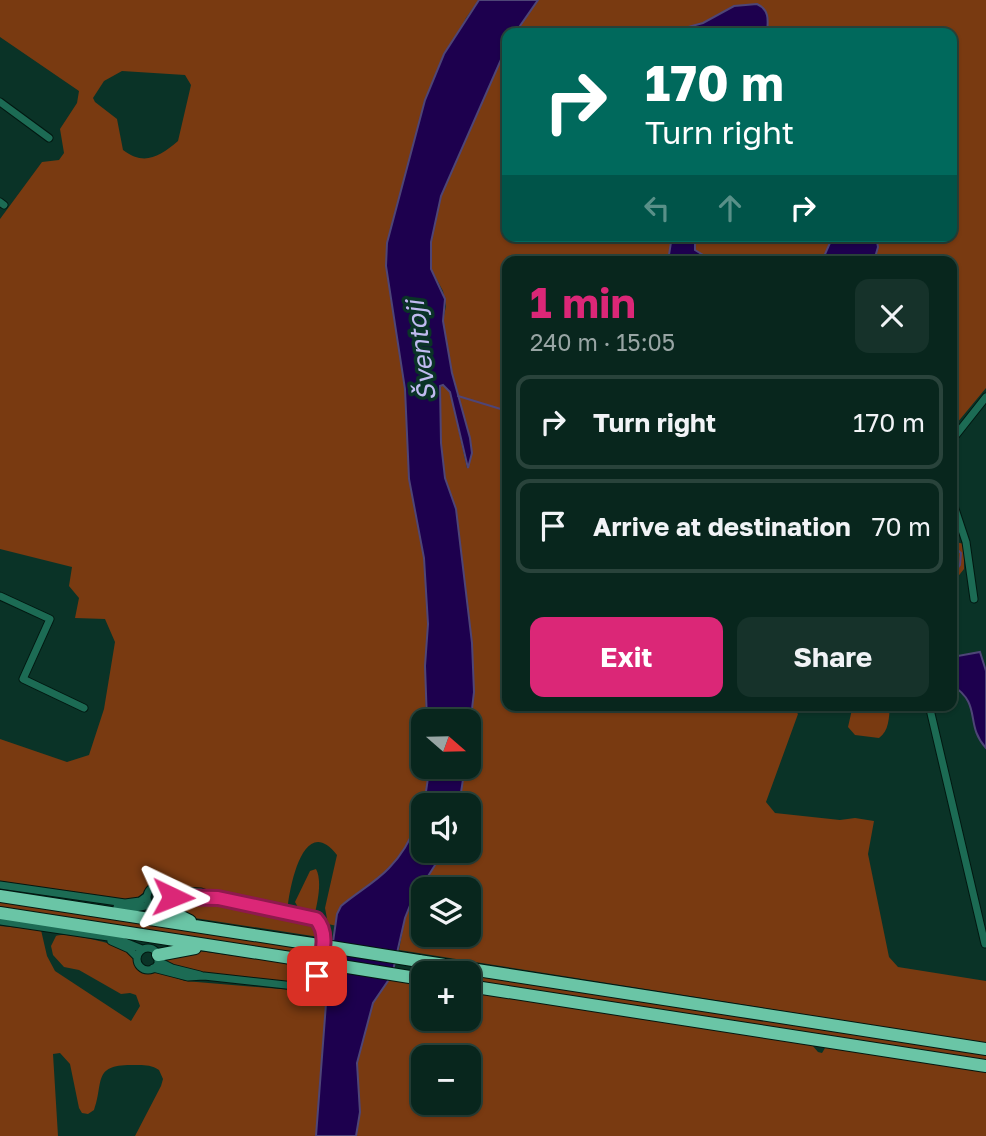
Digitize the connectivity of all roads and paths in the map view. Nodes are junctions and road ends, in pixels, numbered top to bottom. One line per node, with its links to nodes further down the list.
1 (0, 102): 2 (street)
2 (49, 138)
3 (986, 397): 4 (street)
4 (957, 434)
5 (957, 515): 7 (street)
6 (0, 596): 8 (street)
7 (974, 599)
8 (84, 708)
9 (930, 711): 22 (street)
10 (0, 885): 15 (street)
11 (166, 890): 13 (street); 14 (street); 16 (street)
12 (0, 895): 20 (highway)
13 (147, 896): 15 (street); 17 (street)
14 (218, 898): 16 (street); 28 (street)
15 (97, 900): 17 (street)
16 (167, 902): 17 (street); 20 (highway)
17 (150, 905)
18 (0, 913): 23 (highway)
19 (0, 921): 21 (street)
20 (206, 928): 31 (highway, bridge)
21 (90, 935): 24 (street); 25 (street)
22 (985, 944)
23 (220, 947): 26 (highway); 29 (highway, bridge)
24 (142, 949): 25 (street); 26 (street)
25 (137, 957): 27 (street)
26 (158, 958): 27 (street); 28 (street)
27 (153, 968): 28 (street)
28 (204, 976)
29 (411, 977)
30 (481, 988): 32 (highway)
31 (986, 1049)
32 (986, 1066)

